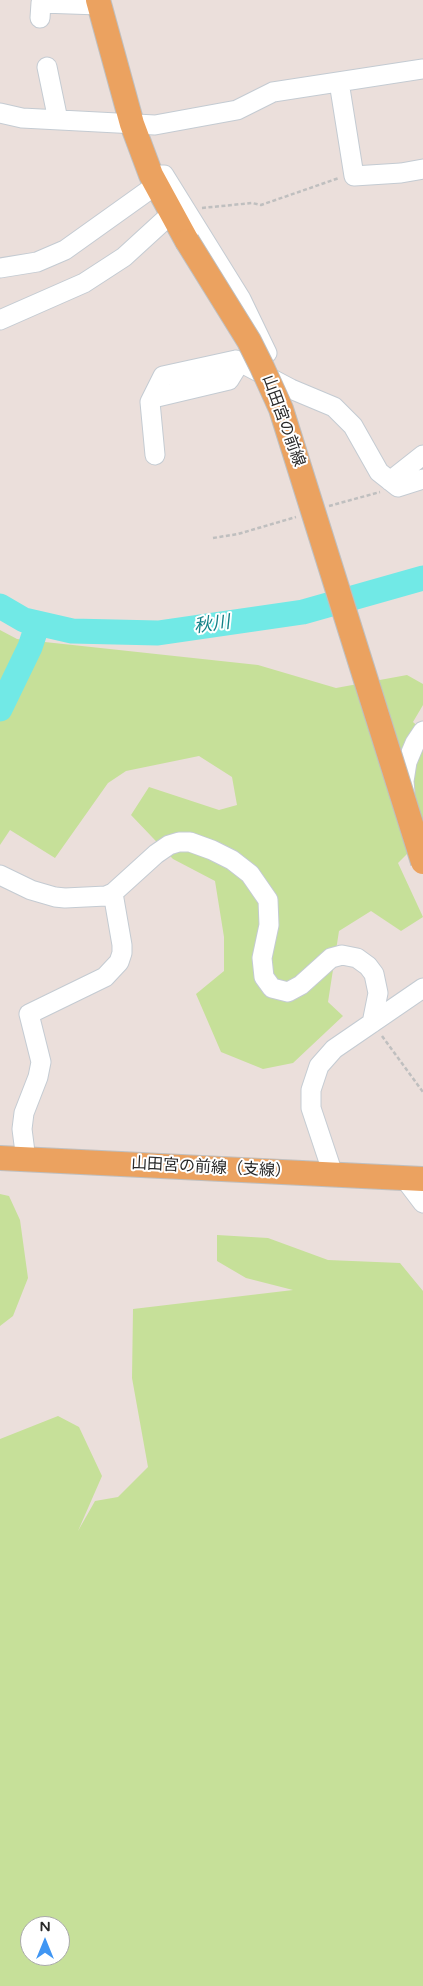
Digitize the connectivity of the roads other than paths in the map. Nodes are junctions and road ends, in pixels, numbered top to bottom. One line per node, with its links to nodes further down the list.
1 (98, 3): 2 (street); 8 (main road, 山田宮の前線)
2 (40, 18)
3 (47, 67): 7 (street)
4 (423, 70): 5 (street)
5 (338, 82): 8 (street); 9 (street)
6 (0, 113): 7 (street)
7 (58, 120): 8 (street)
8 (132, 124): 10 (main road, 山田宮の前線)
9 (423, 169)
10 (154, 180): 11 (main road, 山田宮の前線); 12 (street)
11 (178, 212): 13 (street); 14 (street); 21 (main road, 山田宮の前線, bridge)
12 (0, 268)
13 (0, 320)
14 (282, 383): 15 (street); 18 (street)
15 (156, 455)
16 (423, 455): 18 (street)
17 (423, 479): 18 (street)
18 (394, 484)
19 (423, 731): 20 (street)
20 (423, 835)
21 (423, 862)
22 (0, 875): 23 (street)
23 (113, 893): 25 (street); 27 (street)
24 (423, 988): 25 (street)
25 (372, 1023): 28 (street)
26 (0, 1158): 27 (main road, 山田宮の前線（支線）)
27 (26, 1160): 28 (main road, 山田宮の前線（支線）)
28 (333, 1174): 29 (main road, 山田宮の前線（支線）)
29 (413, 1178): 30 (street)
30 (423, 1203)

